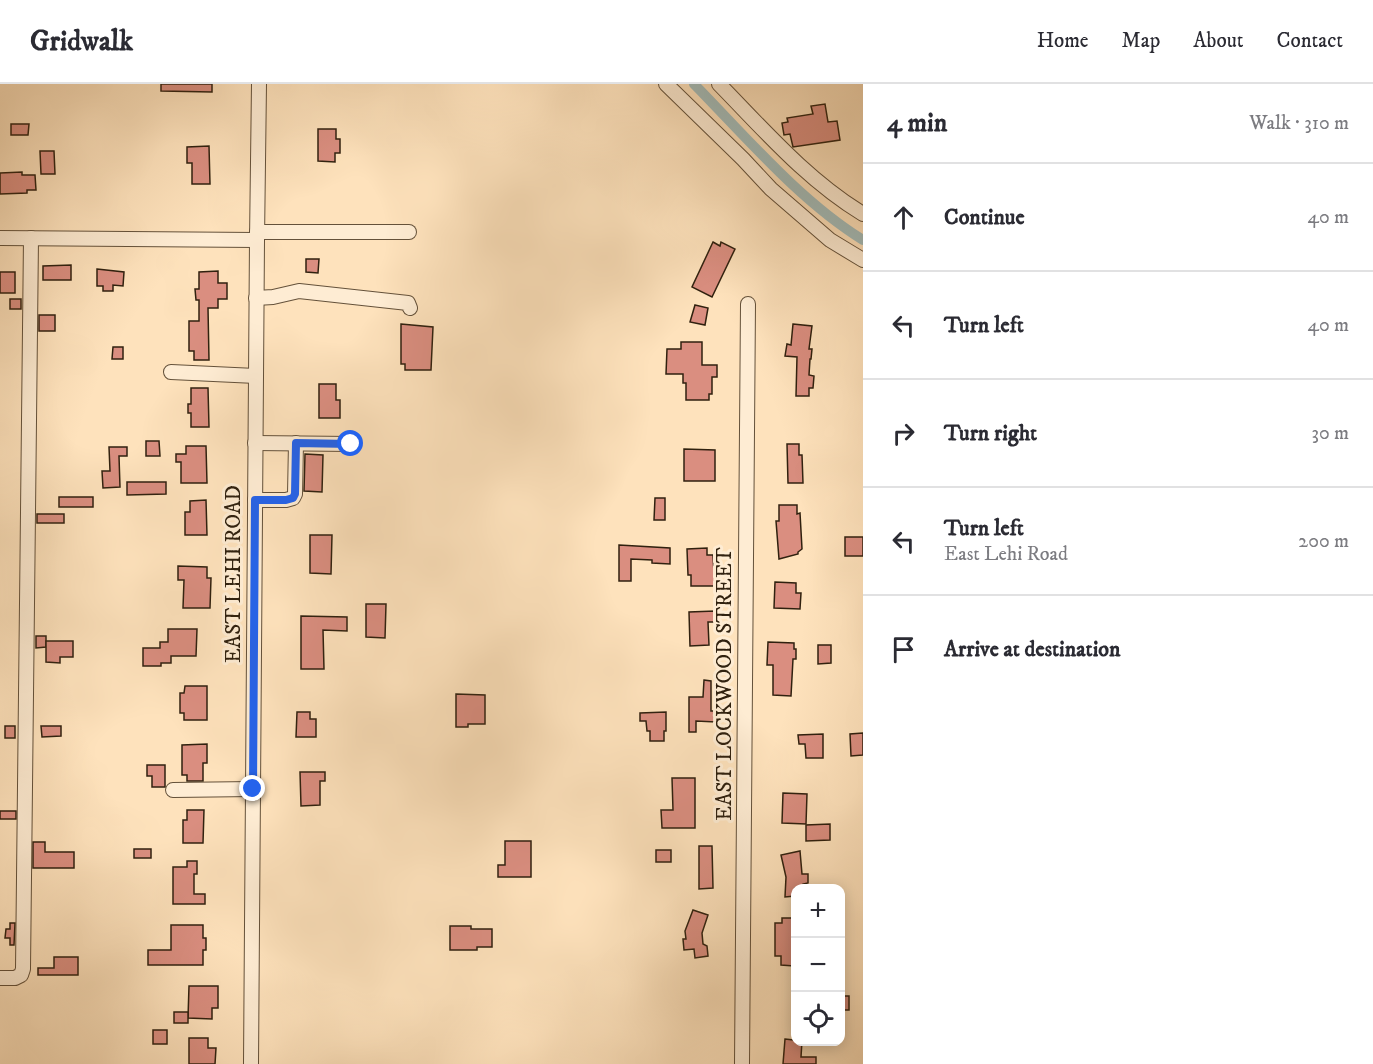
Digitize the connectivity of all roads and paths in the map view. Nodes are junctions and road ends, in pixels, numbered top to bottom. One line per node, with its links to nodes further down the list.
1 (260, 84): 6 (street, EAST LEHI ROAD)
2 (666, 84): 9 (street)
3 (719, 84): 4 (street)
4 (863, 214)
5 (410, 232): 6 (street)
6 (257, 236): 8 (street); 10 (street, EAST LEHI ROAD)
7 (0, 238): 8 (street)
8 (31, 238): 21 (street)
9 (863, 260)
10 (256, 298): 12 (street); 14 (street, EAST LEHI ROAD)
11 (748, 304): 23 (street, EAST LOCKWOOD STREET)
12 (410, 308)
13 (171, 372): 14 (street)
14 (256, 376): 15 (street, EAST LEHI ROAD)
15 (255, 443): 16 (street); 18 (street, EAST LEHI ROAD)
16 (296, 443): 17 (street); 18 (street)
17 (351, 444)
18 (255, 500): 19 (street, EAST LEHI ROAD)
19 (253, 789): 20 (street); 22 (street, EAST LEHI ROAD)
20 (173, 790)
21 (0, 978)
22 (251, 1064)
23 (742, 1064)

